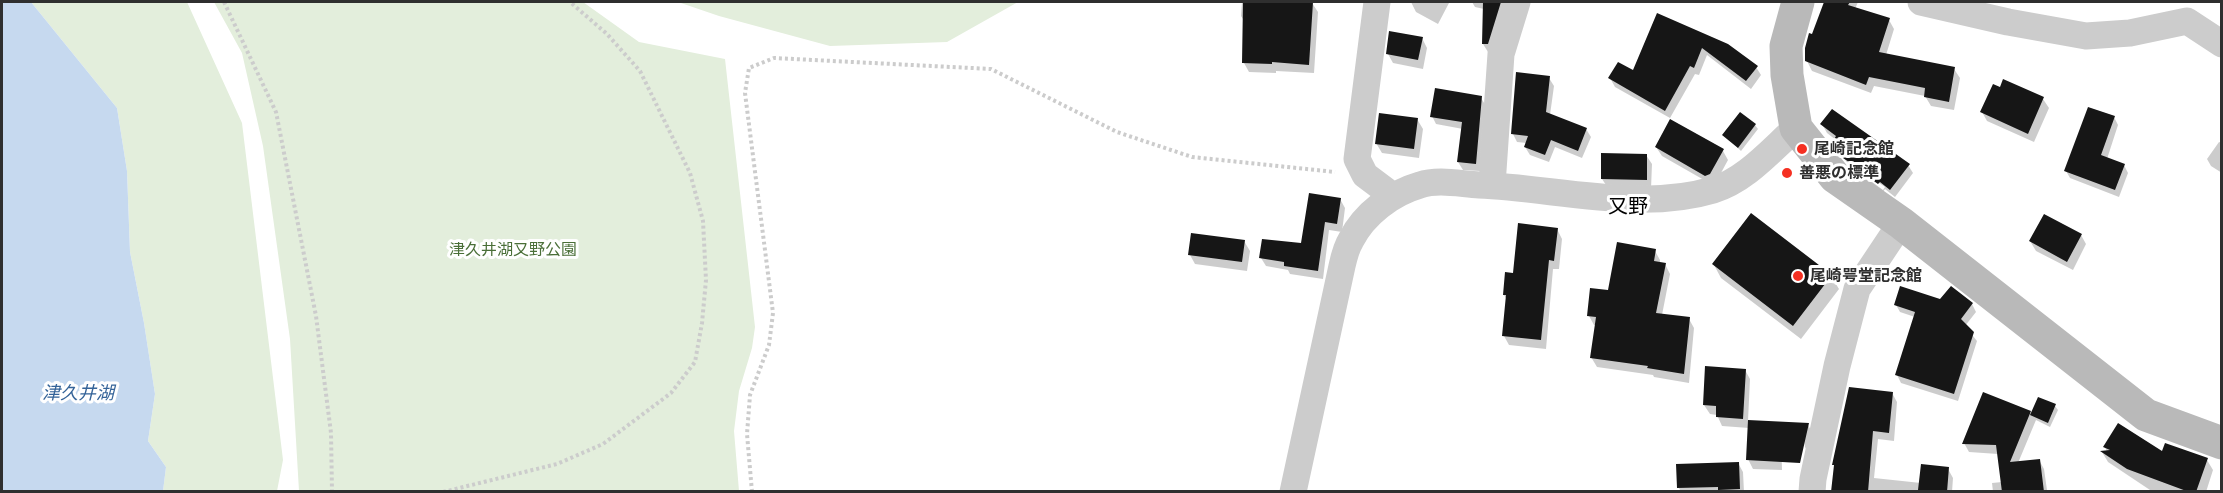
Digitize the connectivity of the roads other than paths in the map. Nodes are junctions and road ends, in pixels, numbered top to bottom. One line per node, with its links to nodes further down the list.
1 (1377, 2): 8 (street)
2 (1517, 2): 7 (street)
3 (1797, 2): 6 (street)
4 (1921, 2): 5 (street)
5 (2222, 44)
6 (1796, 128): 7 (street); 9 (street)
7 (1492, 185): 8 (street)
8 (1393, 196): 11 (street)
9 (1901, 223): 10 (street); 12 (street)
10 (2222, 443)
11 (1293, 492)
12 (1812, 492)

